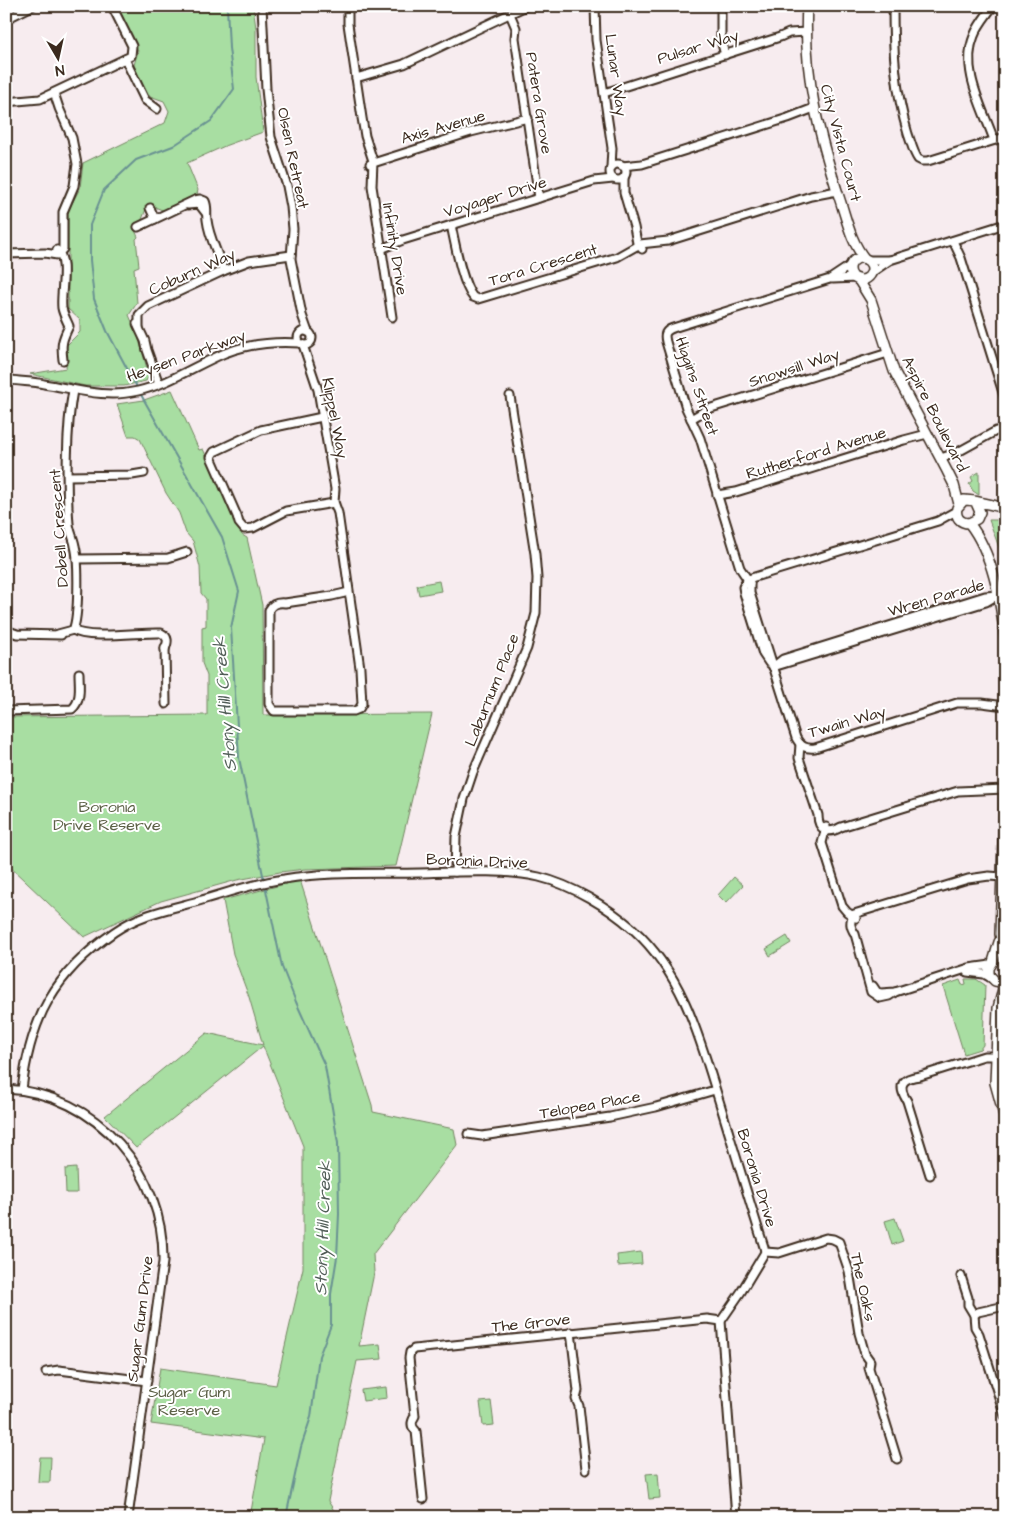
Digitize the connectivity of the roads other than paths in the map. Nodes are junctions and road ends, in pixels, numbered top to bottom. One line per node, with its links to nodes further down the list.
1 (32, 6): 16 (street)
2 (112, 6): 20 (street)
3 (262, 6): 52 (street, Olsen Retreat)
4 (343, 6): 17 (street, Infinity Drive)
5 (348, 6): 17 (street, Infinity Drive)
6 (526, 6): 14 (street)
7 (609, 6): 12 (street)
8 (721, 6): 19 (street)
9 (893, 6): 29 (street)
10 (992, 6): 15 (street)
11 (997, 6): 15 (street)
12 (595, 7): 22 (street, Lunar Way)
13 (807, 8): 18 (street)
14 (508, 15): 21 (street); 27 (street, Patera Grove)
15 (985, 17): 29 (street)
16 (6, 19)
17 (348, 24): 21 (street, Infinity Drive)
18 (807, 34): 19 (street, Pulsar Way); 26 (street, City Vista Court)
19 (727, 54): 22 (street, Pulsar Way)
20 (125, 59): 23 (street); 25 (street)
21 (355, 75): 31 (street, Infinity Drive)
22 (604, 90): 30 (street, Lunar Way)
23 (52, 94): 24 (street); 50 (street)
24 (8, 101)
25 (158, 109)
26 (815, 111): 32 (street); 38 (street, City Vista Court)
27 (528, 120): 31 (street, Axis Avenue); 40 (street, Patera Grove)
28 (1005, 137): 29 (street)
29 (992, 141)
30 (612, 148): 33 (street, Lunar Way); 34 (street, Lunar Way)
31 (370, 161): 48 (street, Infinity Drive)
32 (642, 164): 33 (street); 35 (street)
33 (621, 165): 34 (street); 35 (street)
34 (611, 168): 36 (street); 37 (street, Voyager Drive)
35 (625, 176): 36 (street); 39 (street)
36 (614, 179): 37 (street, Voyager Drive); 39 (street)
37 (594, 181): 40 (street, Voyager Drive)
38 (836, 188): 46 (street, City Vista Court); 49 (street, Tora Crescent)
39 (624, 193): 49 (street)
40 (541, 197): 44 (street, Voyager Drive)
41 (150, 208): 42 (street)
42 (155, 219): 45 (street); 56 (street)
43 (1005, 224): 47 (street)
44 (448, 226): 48 (street, Voyager Drive); 49 (street, Tora Crescent)
45 (138, 228)
46 (852, 239): 53 (street); 55 (street)
47 (955, 240): 54 (street); 69 (street)
48 (381, 245): 61 (street, Infinity Drive)
49 (641, 246)
50 (58, 253): 51 (street); 64 (street)
51 (6, 254)
52 (291, 257): 56 (street, Coburn Way); 62 (street, Olsen Retreat)
53 (866, 259): 54 (street); 55 (street); 57 (street)
54 (890, 260): 57 (street)
55 (852, 264): 58 (street); 59 (street, Higgins Street)
56 (226, 270): 66 (street, Coburn Way)
57 (871, 274): 58 (street); 60 (street, Aspire Boulevard)
58 (857, 278): 59 (street, Higgins Street); 60 (street, Aspire Boulevard)
59 (830, 279): 70 (street, Higgins Street)
60 (871, 300): 63 (street, Aspire Boulevard)
61 (392, 317)
62 (303, 339): 66 (street, Heysen Parkway); 71 (street, Klippel Way)
63 (888, 353): 70 (street, Snowsill Way); 73 (street, Aspire Boulevard)
64 (63, 360)
65 (8, 381): 67 (street, Heysen Parkway)
66 (162, 383): 67 (street, Heysen Parkway)
67 (75, 390): 76 (street, Dobell Crescent)
68 (510, 396): 104 (street, Laburnum Place)
69 (1005, 399)
70 (689, 415): 78 (street, Higgins Street)
71 (323, 418): 80 (street, Klippel Way); 80 (street)
72 (1005, 430): 74 (street)
73 (926, 431): 74 (street, Aspire Boulevard); 78 (street, Rutherford Avenue)
74 (942, 461): 77 (street, Aspire Boulevard)
75 (144, 473): 76 (street)
76 (68, 476): 84 (street, Dobell Crescent)
77 (954, 485): 79 (street, Aspire Boulevard); 82 (street, Aspire Boulevard)
78 (718, 497): 85 (street, Higgins Street)
79 (974, 501): 81 (street); 82 (street); 82 (street)
80 (331, 503): 86 (street)
81 (1005, 509): 82 (street)
82 (967, 516): 85 (street); 87 (street, Aspire Boulevard)
83 (187, 552): 84 (street)
84 (77, 559): 89 (street, Dobell Crescent)
85 (749, 581): 91 (street, Twain Way)
86 (349, 593): 86 (street)
87 (998, 596): 90 (street, Aspire Boulevard); 91 (street, Wren Parade)
88 (6, 630): 89 (street)
89 (75, 631): 95 (street)
90 (1005, 637)
91 (773, 667): 98 (street, Twain Way)
92 (79, 673): 97 (street)
93 (1005, 701): 94 (street, Twain Way)
94 (982, 703): 96 (street, Twain Way); 98 (street, Twain Way)
95 (166, 704)
96 (1005, 706)
97 (6, 711)
98 (802, 746): 103 (street)
99 (1005, 783): 100 (street)
100 (1005, 789): 101 (street); 102 (street)
101 (982, 791): 102 (street); 103 (street)
102 (1004, 794): 105 (street)
103 (825, 828): 106 (street)
104 (454, 872): 116 (street, Boronia Drive); 117 (street, Boronia Drive)
105 (1002, 879): 106 (street); 107 (street)
106 (855, 917): 110 (street)
107 (1000, 934): 108 (street); 109 (street)
108 (1005, 961): 109 (street)
109 (992, 964): 110 (street); 111 (street)
110 (961, 972): 111 (street)
111 (991, 978): 112 (street); 113 (street)
112 (1005, 981): 113 (street)
113 (998, 1008): 114 (street)
114 (996, 1058): 118 (street); 120 (street)
115 (6, 1089): 116 (street, Sugar Gum Drive)
116 (22, 1090): 128 (street, Sugar Gum Drive)
117 (715, 1090): 119 (street, Telopea Place); 121 (street, Boronia Drive)
118 (1004, 1113)
119 (468, 1134)
120 (930, 1175)
121 (765, 1252): 125 (street, Boronia Drive); 130 (street, The Oaks)
122 (961, 1276): 124 (street)
123 (1005, 1306): 124 (street)
124 (977, 1314): 129 (street)
125 (721, 1320): 126 (street, The Grove); 134 (street)
126 (571, 1332): 131 (street); 132 (street, The Grove)
127 (46, 1372): 128 (street)
128 (146, 1381): 133 (street, Sugar Gum Drive)
129 (1005, 1416)
130 (897, 1460)
131 (586, 1469)
132 (423, 1499)
133 (128, 1517)
134 (736, 1517)

